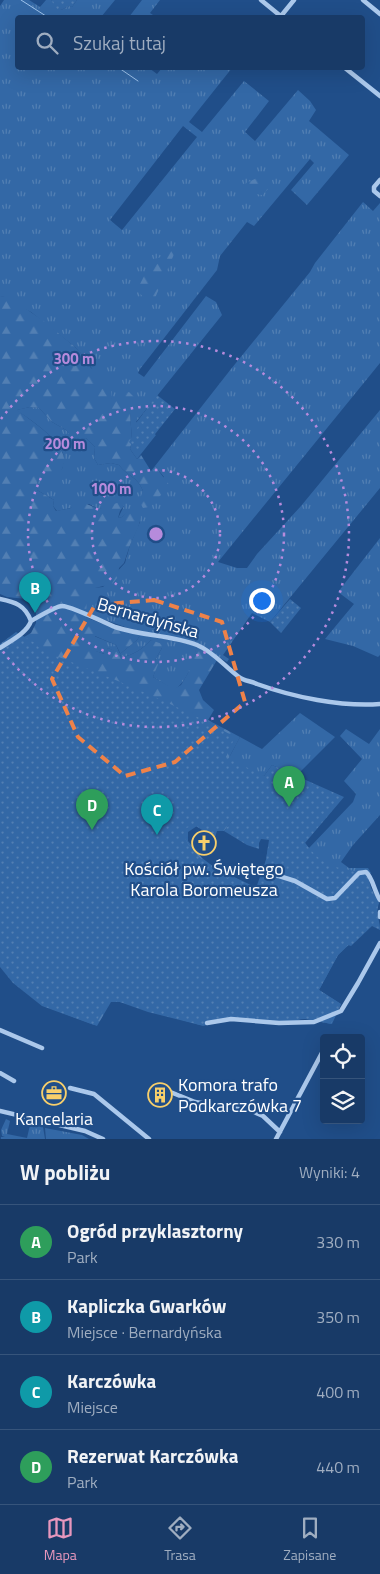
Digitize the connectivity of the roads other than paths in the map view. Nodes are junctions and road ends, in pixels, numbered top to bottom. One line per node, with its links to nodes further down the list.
1 (261, 0): 5 (street)
2 (294, 0): 6 (street)
3 (363, 0): 4 (street)
4 (380, 14)
5 (280, 15)
6 (283, 15)
7 (348, 70): 8 (street)
8 (380, 96)
9 (380, 180): 10 (street)
10 (380, 196)
11 (0, 599): 12 (street)
12 (31, 621): 13 (street, Bernardyńska); 14 (street, Bernardyńska)
13 (0, 648)
14 (380, 704)
15 (262, 870): 16 (street)
16 (380, 900)
17 (380, 912): 18 (street)
18 (380, 917)
19 (380, 943): 20 (street)
20 (207, 1023)
21 (0, 1030): 22 (street)
22 (42, 1048)
23 (320, 1057): 29 (street)
24 (0, 1073): 25 (street)
25 (14, 1081)
26 (158, 1087): 29 (street)
27 (70, 1088): 31 (street)
28 (0, 1111): 30 (street)
29 (280, 1132): 32 (street)
30 (103, 1139)
31 (149, 1139)
32 (276, 1139)

